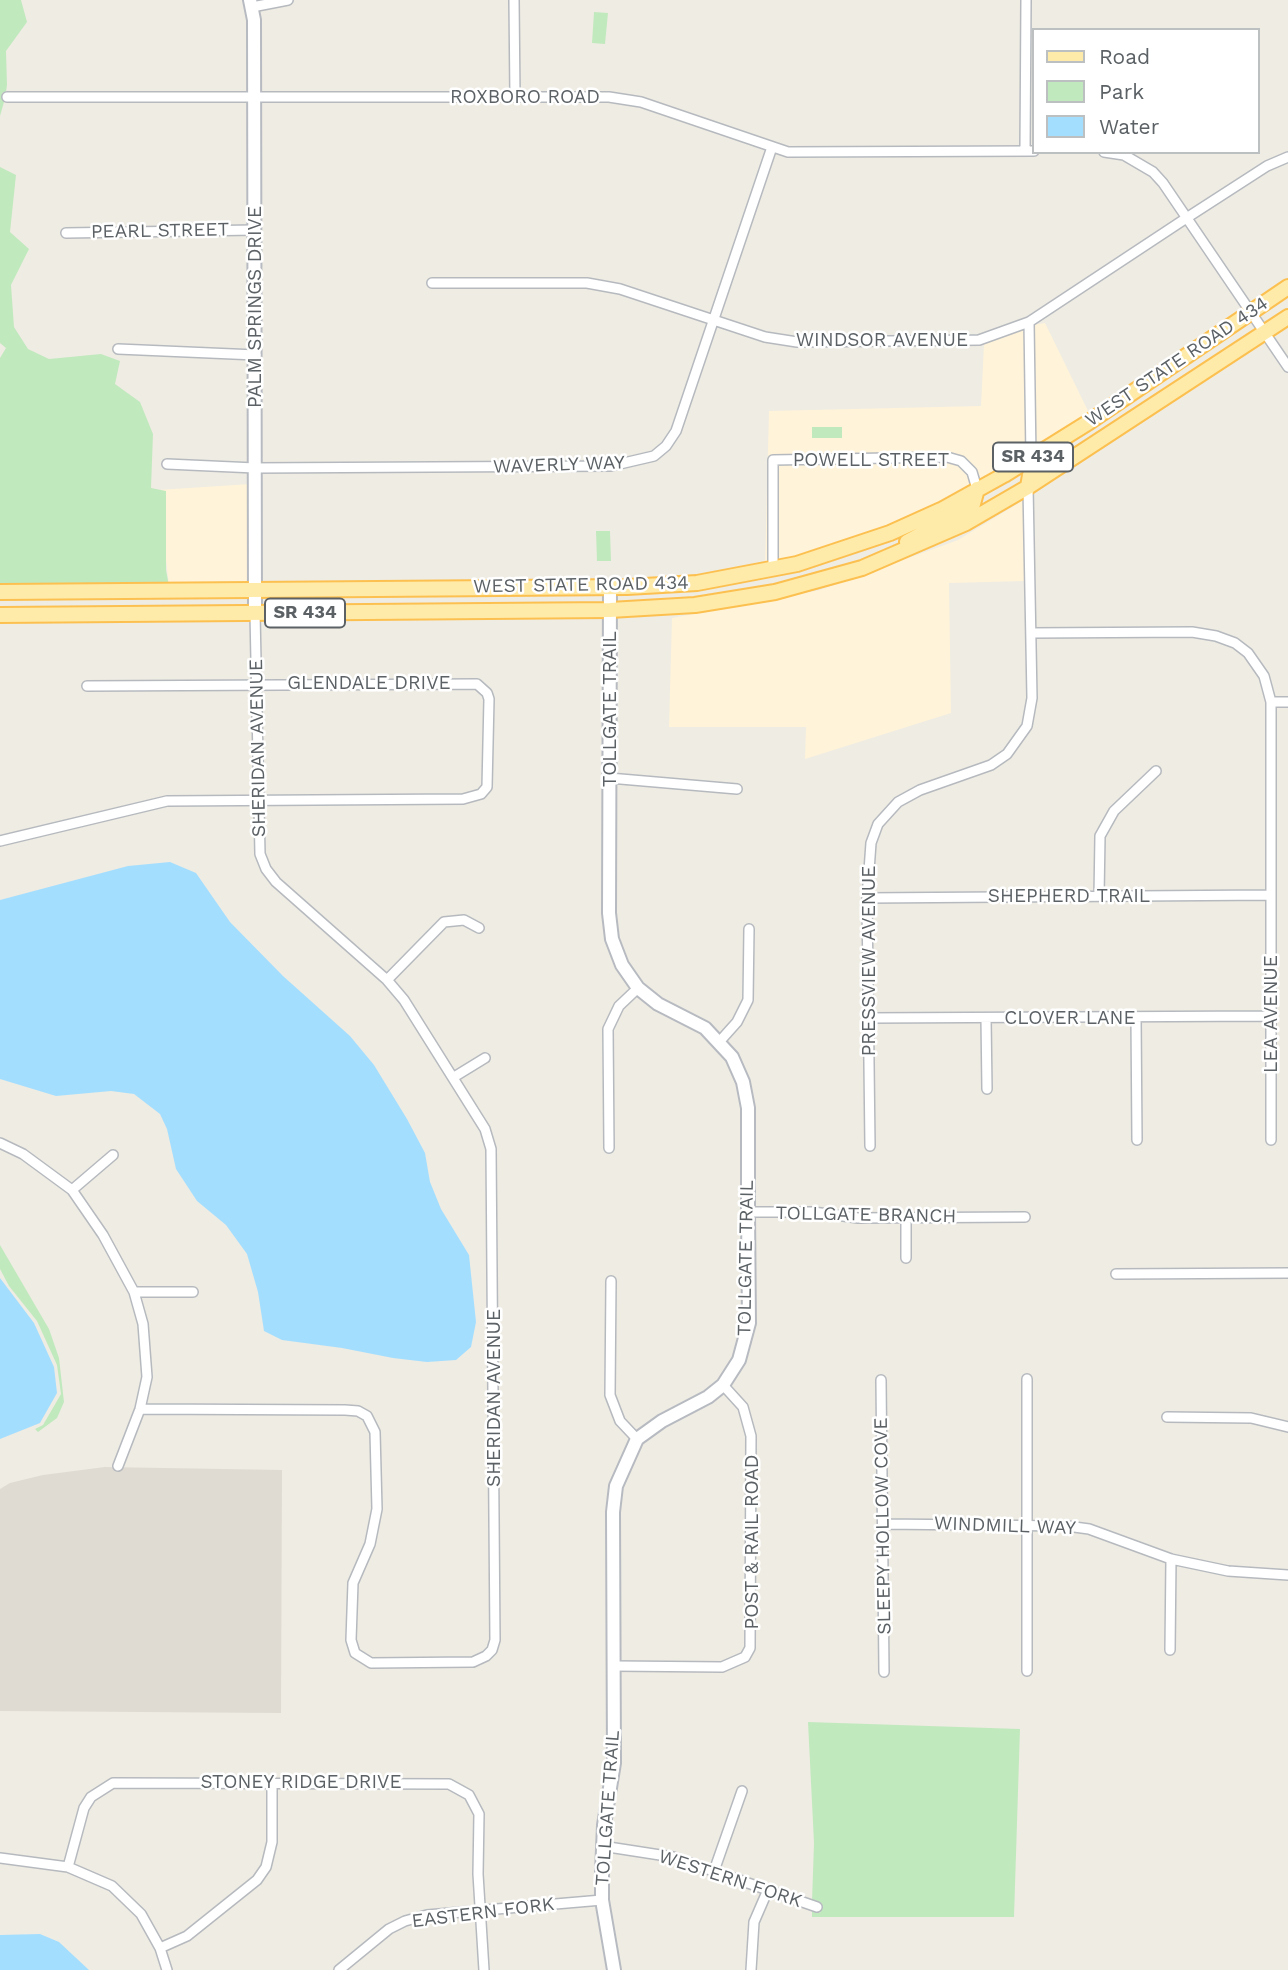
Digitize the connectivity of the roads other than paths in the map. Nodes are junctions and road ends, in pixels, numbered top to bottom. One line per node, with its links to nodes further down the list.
1 (288, 0): 4 (street)
2 (514, 0): 7 (street)
3 (1026, 0): 9 (street)
4 (251, 3): 5 (street, PALM SPRINGS DRIVE)
5 (254, 95): 6 (street, ROXBORO ROAD); 7 (street, ROXBORO ROAD); 13 (street, PALM SPRINGS DRIVE)
6 (6, 97)
7 (515, 97): 8 (street, ROXBORO ROAD)
8 (772, 147): 9 (street, ROXBORO ROAD); 19 (street, WAVERLY WAY)
9 (1030, 151)
10 (1117, 154): 12 (street)
11 (1288, 157): 12 (street, WINDSOR AVENUE)
12 (1188, 217): 17 (street); 20 (street, WINDSOR AVENUE)
13 (255, 230): 14 (street, PEARL STREET); 23 (street, PALM SPRINGS DRIVE)
14 (66, 233)
15 (432, 283): 19 (street, WINDSOR AVENUE)
16 (1288, 288): 17 (main road, WEST STATE ROAD 434 / SR 434)
17 (1250, 312): 21 (street); 25 (main road, WEST STATE ROAD 434 / SR 434)
18 (1288, 317): 21 (main road, SR 434)
19 (714, 321): 20 (street, WINDSOR AVENUE); 28 (street, WAVERLY WAY)
20 (1029, 322): 26 (street)
21 (1265, 333): 24 (street); 29 (main road, SR 434)
22 (118, 349): 23 (street)
23 (256, 355): 28 (street, PALM SPRINGS DRIVE)
24 (1288, 367)
25 (1089, 422): 26 (main road, WEST STATE ROAD 434 / SR 434); 29 (main road)
26 (1031, 458): 30 (main road, WEST STATE ROAD 434 / SR 434)
27 (167, 464): 28 (street)
28 (255, 468): 34 (street, PALM SPRINGS DRIVE)
29 (1028, 486): 31 (main road, SR 434); 39 (street, PRESSVIEW AVENUE)
30 (977, 489): 31 (main road); 32 (main road, WEST STATE ROAD 434 / SR 434); 32 (street, POWELL STREET)
31 (897, 554): 36 (main road, SR 434)
32 (773, 570): 33 (main road, WEST STATE ROAD 434 / SR 434)
33 (610, 587): 34 (main road, WEST STATE ROAD 434 / SR 434); 36 (street, TOLLGATE TRAIL)
34 (254, 590): 35 (main road, SR 434); 37 (street, PALM SPRINGS DRIVE)
35 (0, 592)
36 (610, 610): 37 (main road, SR 434); 45 (street, TOLLGATE TRAIL)
37 (254, 613): 38 (main road, SR 434); 40 (street, SHERIDAN AVENUE)
38 (0, 615)
39 (1031, 633): 42 (street, LEA AVENUE); 51 (street, PRESSVIEW AVENUE)
40 (256, 684): 41 (street, GLENDALE DRIVE); 47 (street, SHERIDAN AVENUE); 47 (street, GLENDALE DRIVE)
41 (87, 685)
42 (1271, 702): 43 (street); 49 (street, LEA AVENUE)
43 (1288, 702)
44 (1156, 771): 50 (street)
45 (609, 778): 46 (street); 55 (street, TOLLGATE TRAIL)
46 (737, 789)
47 (258, 801): 48 (street); 54 (street, SHERIDAN AVENUE)
48 (0, 841)
49 (1271, 895): 50 (street, SHEPHERD TRAIL); 56 (street, LEA AVENUE)
50 (1099, 896): 51 (street, SHEPHERD TRAIL)
51 (867, 898): 58 (street, PRESSVIEW AVENUE)
52 (479, 928): 54 (street)
53 (749, 929): 60 (street)
54 (387, 980): 62 (street, SHERIDAN AVENUE)
55 (638, 988): 60 (street, TOLLGATE TRAIL); 68 (street)
56 (1270, 1016): 57 (street, CLOVER LANE); 65 (street, LEA AVENUE)
57 (1136, 1017): 59 (street, CLOVER LANE); 64 (street)
58 (869, 1018): 59 (street, CLOVER LANE); 67 (street, PRESSVIEW AVENUE)
59 (986, 1018): 63 (street)
60 (720, 1041): 71 (street, TOLLGATE TRAIL)
61 (485, 1058): 62 (street)
62 (454, 1077): 83 (street, SHERIDAN AVENUE)
63 (987, 1089)
64 (1137, 1140)
65 (1271, 1140)
66 (0, 1143): 70 (street)
67 (870, 1146)
68 (609, 1148)
69 (113, 1155): 70 (street)
70 (72, 1190): 78 (street)
71 (748, 1212): 73 (street, TOLLGATE BRANCH); 82 (street, TOLLGATE TRAIL)
72 (1025, 1216): 73 (street, TOLLGATE BRANCH)
73 (906, 1218): 74 (street)
74 (906, 1258)
75 (1288, 1273): 76 (street)
76 (1116, 1274)
77 (611, 1281): 86 (street)
78 (134, 1292): 79 (street); 83 (street)
79 (193, 1292)
80 (1027, 1379): 89 (street)
81 (881, 1380): 88 (street, SLEEPY HOLLOW COVE)
82 (723, 1385): 86 (street, TOLLGATE TRAIL); 93 (street, POST & RAIL ROAD)
83 (140, 1409): 87 (street)
84 (1167, 1417): 85 (street)
85 (1288, 1427)
86 (637, 1439): 93 (street, TOLLGATE TRAIL)
87 (118, 1466)
88 (883, 1524): 89 (street, WINDMILL WAY); 95 (street, SLEEPY HOLLOW COVE)
89 (1027, 1524): 90 (street, WINDMILL WAY); 94 (street)
90 (1171, 1559): 91 (street, WINDMILL WAY); 92 (street)
91 (1288, 1576)
92 (1170, 1650)
93 (614, 1666): 98 (street, TOLLGATE TRAIL)
94 (1027, 1671)
95 (884, 1672)
96 (272, 1783): 100 (street, STONEY RIDGE DRIVE); 105 (street, STONEY RIDGE DRIVE); 106 (street)
97 (742, 1791): 101 (street)
98 (602, 1846): 101 (street, WESTERN FORK); 103 (street, TOLLGATE TRAIL)
99 (0, 1858): 100 (street)
100 (68, 1867): 106 (street)
101 (714, 1871): 102 (street, WESTERN FORK)
102 (767, 1892): 104 (street, WESTERN FORK); 111 (street)
103 (602, 1900): 105 (street, EASTERN FORK); 110 (street, TOLLGATE TRAIL)
104 (817, 1907)
105 (481, 1911): 108 (street, EASTERN FORK); 109 (street, STONEY RIDGE DRIVE)
106 (160, 1948): 107 (street)
107 (167, 1970)
108 (338, 1970)
109 (484, 1970)
110 (614, 1970)
111 (751, 1970)

